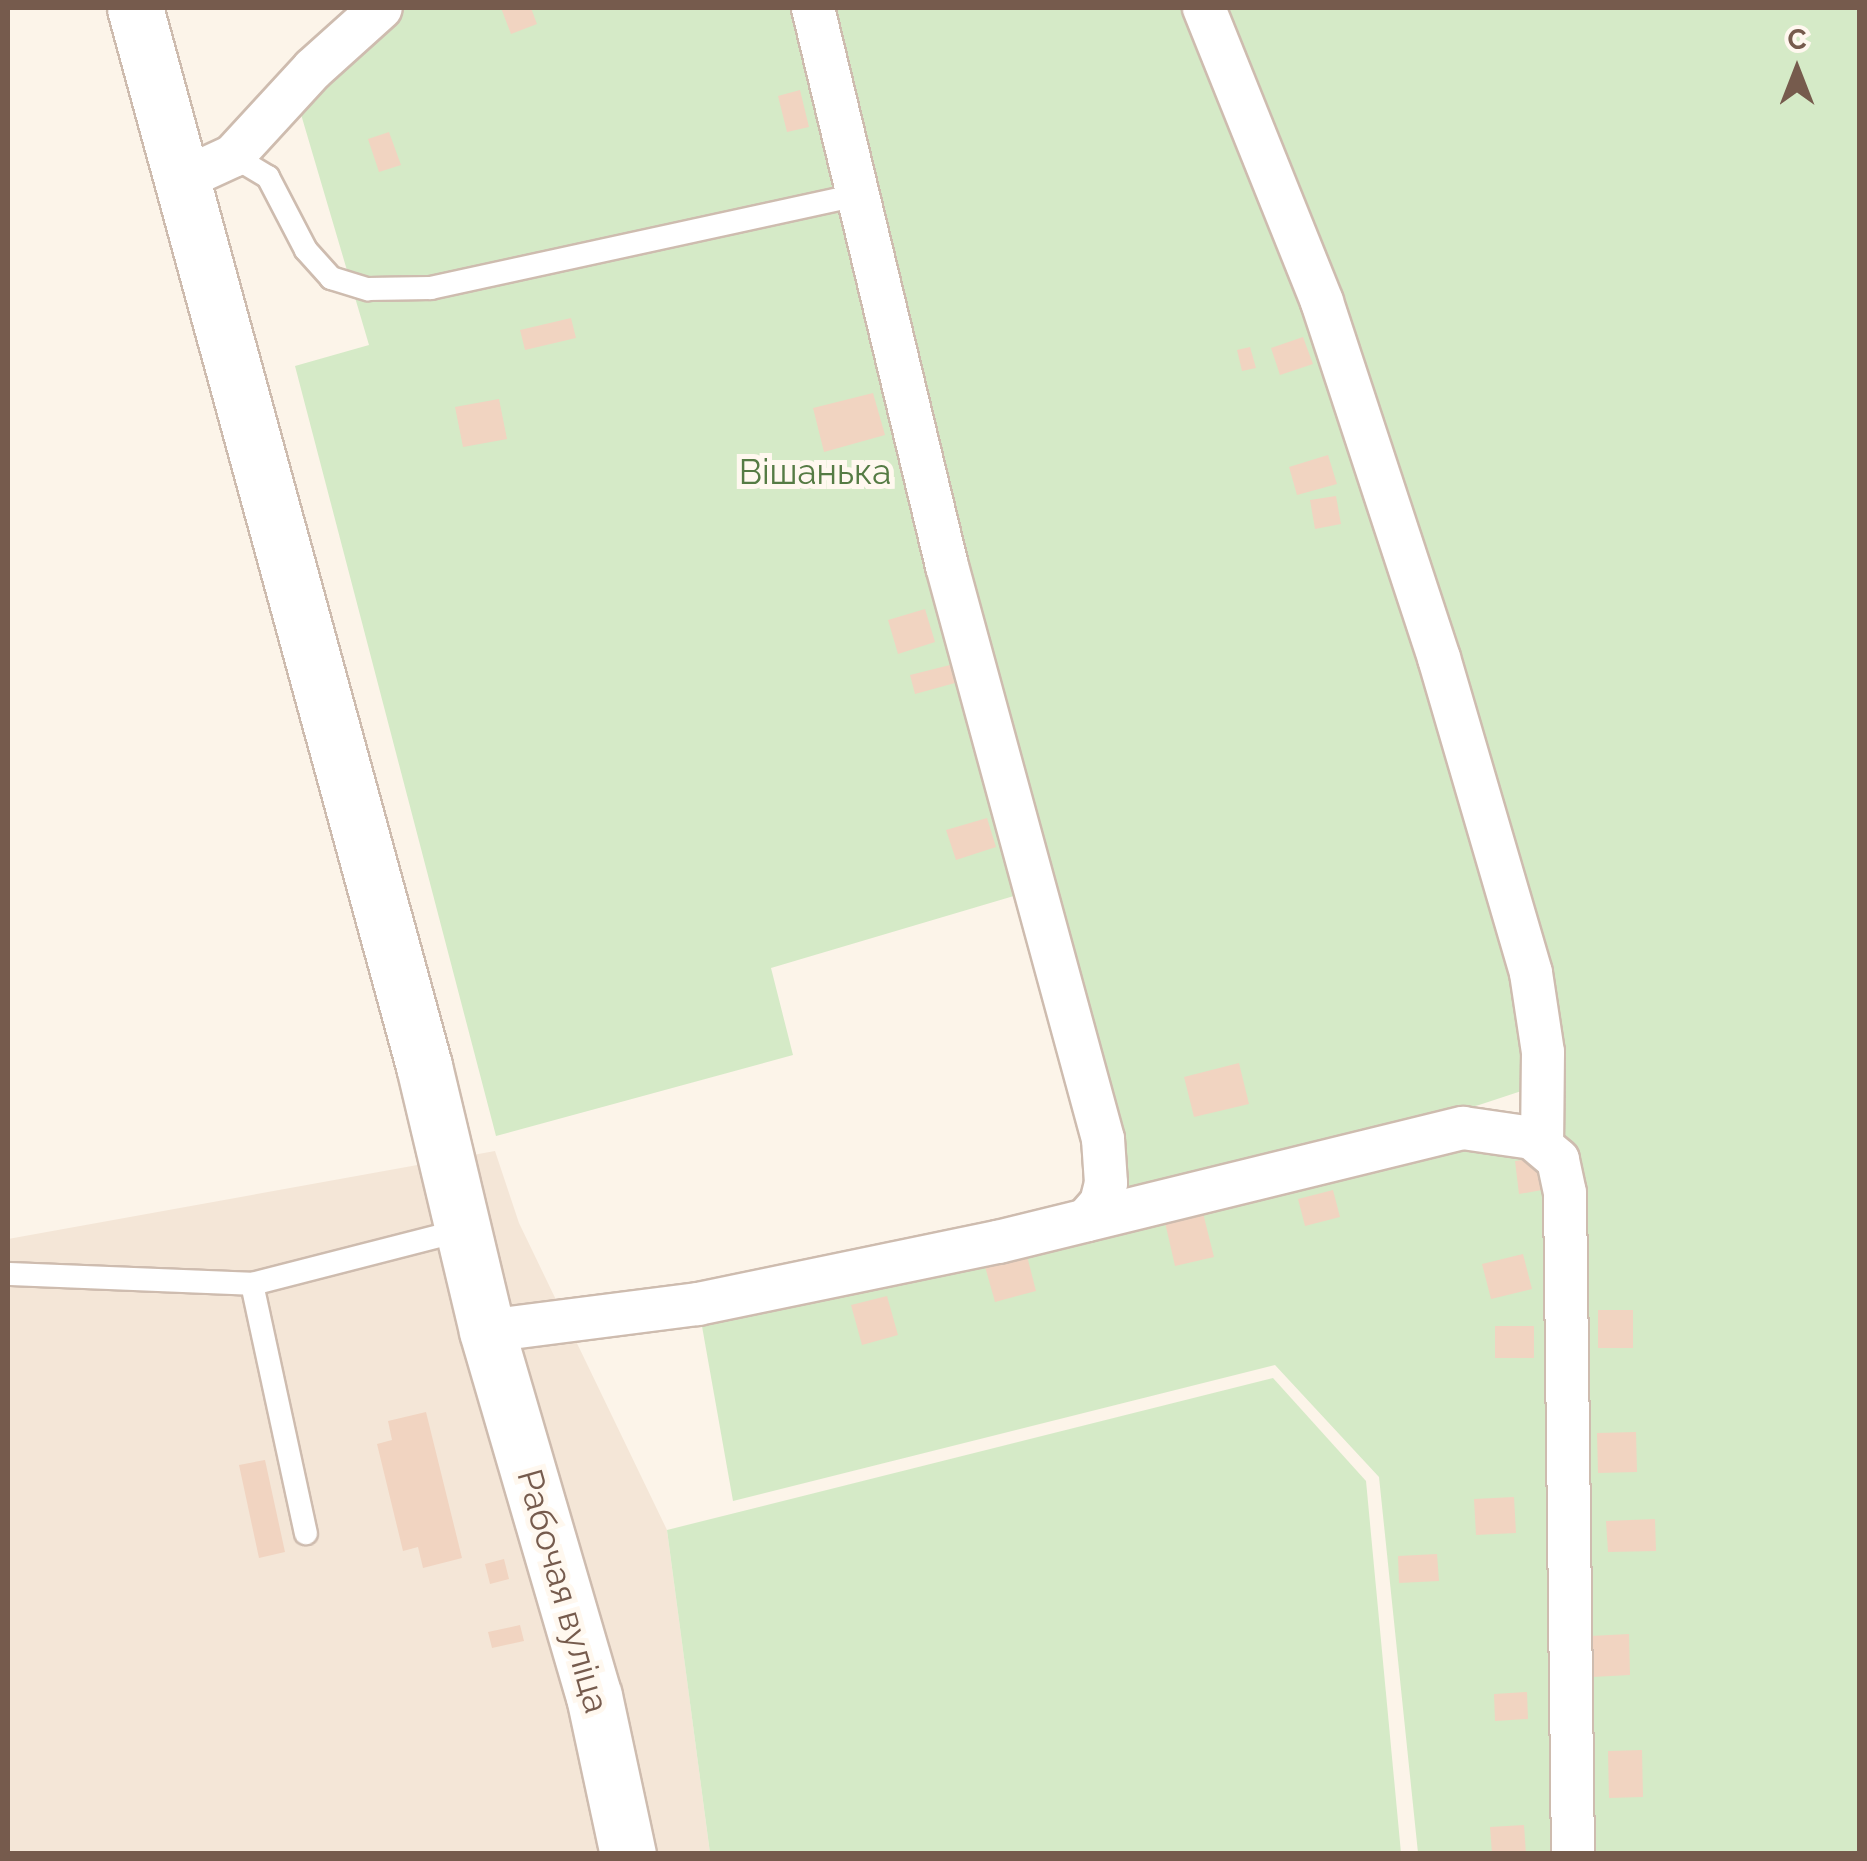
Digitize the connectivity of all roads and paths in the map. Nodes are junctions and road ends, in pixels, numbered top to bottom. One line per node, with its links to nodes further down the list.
1 (134, 8): 6 (street, Рабочая вуліца)
2 (382, 8): 5 (street)
3 (813, 8): 7 (street)
4 (1204, 8): 8 (street)
5 (234, 156): 6 (street); 7 (lane)
6 (183, 179): 10 (street, Рабочая вуліца)
7 (857, 194): 9 (street)
8 (1542, 1144): 9 (street); 16 (street)
9 (1086, 1220): 13 (street)
10 (463, 1230): 12 (lane); 13 (street, Рабочая вуліца)
11 (8, 1274): 12 (lane)
12 (252, 1284): 14 (lane)
13 (487, 1332): 15 (street, Рабочая вуліца)
14 (306, 1533)
15 (628, 1854)
16 (1572, 1854)

